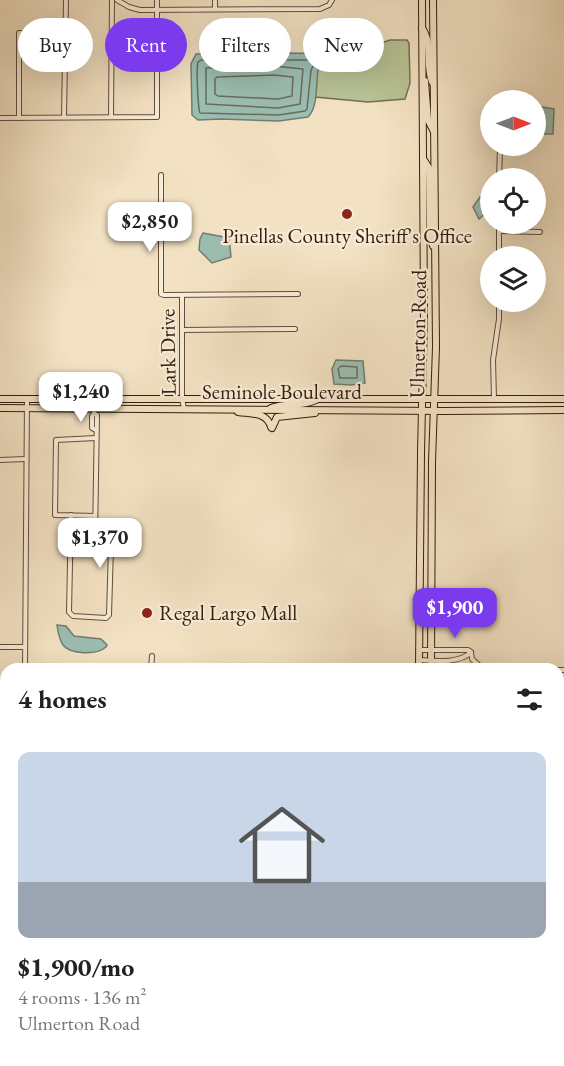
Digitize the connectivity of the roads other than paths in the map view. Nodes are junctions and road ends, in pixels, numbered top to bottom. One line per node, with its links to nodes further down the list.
1 (66, 0): 11 (street)
2 (112, 0): 18 (street)
3 (117, 0): 9 (street)
4 (158, 0): 9 (street)
5 (215, 0): 10 (street)
6 (332, 0): 10 (street)
7 (422, 0): 12 (main road, Ulmerton Road)
8 (433, 0): 16 (main road, Ulmerton Road)
9 (157, 9): 10 (street); 18 (street)
10 (215, 9)
11 (65, 18)
12 (422, 27): 15 (main road, Ulmerton Road); 16 (main road)
13 (20, 72): 20 (street)
14 (65, 72): 17 (street)
15 (422, 72): 21 (main road); 23 (main road, Ulmerton Road)
16 (434, 88): 21 (main road, Ulmerton Road)
17 (64, 117): 18 (street); 20 (street)
18 (111, 117)
19 (0, 118): 20 (street)
20 (19, 118)
21 (435, 132): 22 (main road, Ulmerton Road)
22 (435, 150): 23 (main road); 25 (main road, Ulmerton Road)
23 (423, 159): 25 (main road); 35 (main road, Ulmerton Road)
24 (161, 175): 27 (street)
25 (436, 255): 36 (main road, Ulmerton Road)
26 (298, 294): 27 (street)
27 (182, 295): 30 (street, Lark Drive)
28 (499, 312): 37 (street)
29 (295, 329): 30 (street)
30 (182, 330): 33 (street, Lark Drive)
31 (0, 399): 32 (main road, Seminole Boulevard)
32 (27, 399): 33 (main road, Seminole Boulevard); 40 (street)
33 (182, 399): 34 (main road, Seminole Boulevard); 41 (street, Lark Drive)
34 (319, 399): 35 (main road, Seminole Boulevard); 43 (main road)
35 (423, 399): 36 (main road, Seminole Boulevard); 47 (main road, Ulmerton Road)
36 (435, 399): 37 (main road, Seminole Boulevard); 48 (main road, Ulmerton Road)
37 (494, 399): 38 (main road, Seminole Boulevard)
38 (564, 399)
39 (0, 408): 40 (main road, Seminole Boulevard)
40 (27, 408): 46 (main road, Seminole Boulevard); 51 (street)
41 (184, 408): 42 (main road, Seminole Boulevard); 46 (main road, Seminole Boulevard)
42 (211, 409): 43 (main road, Seminole Boulevard); 44 (main road)
43 (267, 409): 44 (main road, Seminole Boulevard)
44 (341, 410): 47 (main road, Seminole Boulevard)
45 (564, 410): 48 (main road, Seminole Boulevard)
46 (94, 411): 49 (street)
47 (422, 411): 48 (main road, Seminole Boulevard); 56 (main road, Ulmerton Road)
48 (434, 411): 57 (main road, Ulmerton Road)
49 (96, 438): 52 (street); 53 (street)
50 (0, 459): 51 (street)
51 (25, 459): 55 (street)
52 (71, 515): 53 (street); 53 (street)
53 (95, 516)
54 (0, 647): 55 (street)
55 (26, 647): 62 (street)
56 (419, 650): 57 (street); 60 (main road, Ulmerton Road)
57 (431, 650): 58 (street); 61 (main road, Ulmerton Road)
58 (471, 652): 61 (street); 64 (street)
59 (152, 656): 63 (street)
60 (419, 660): 61 (street)
61 (431, 660)
62 (25, 663)
63 (151, 663)
64 (476, 663)

